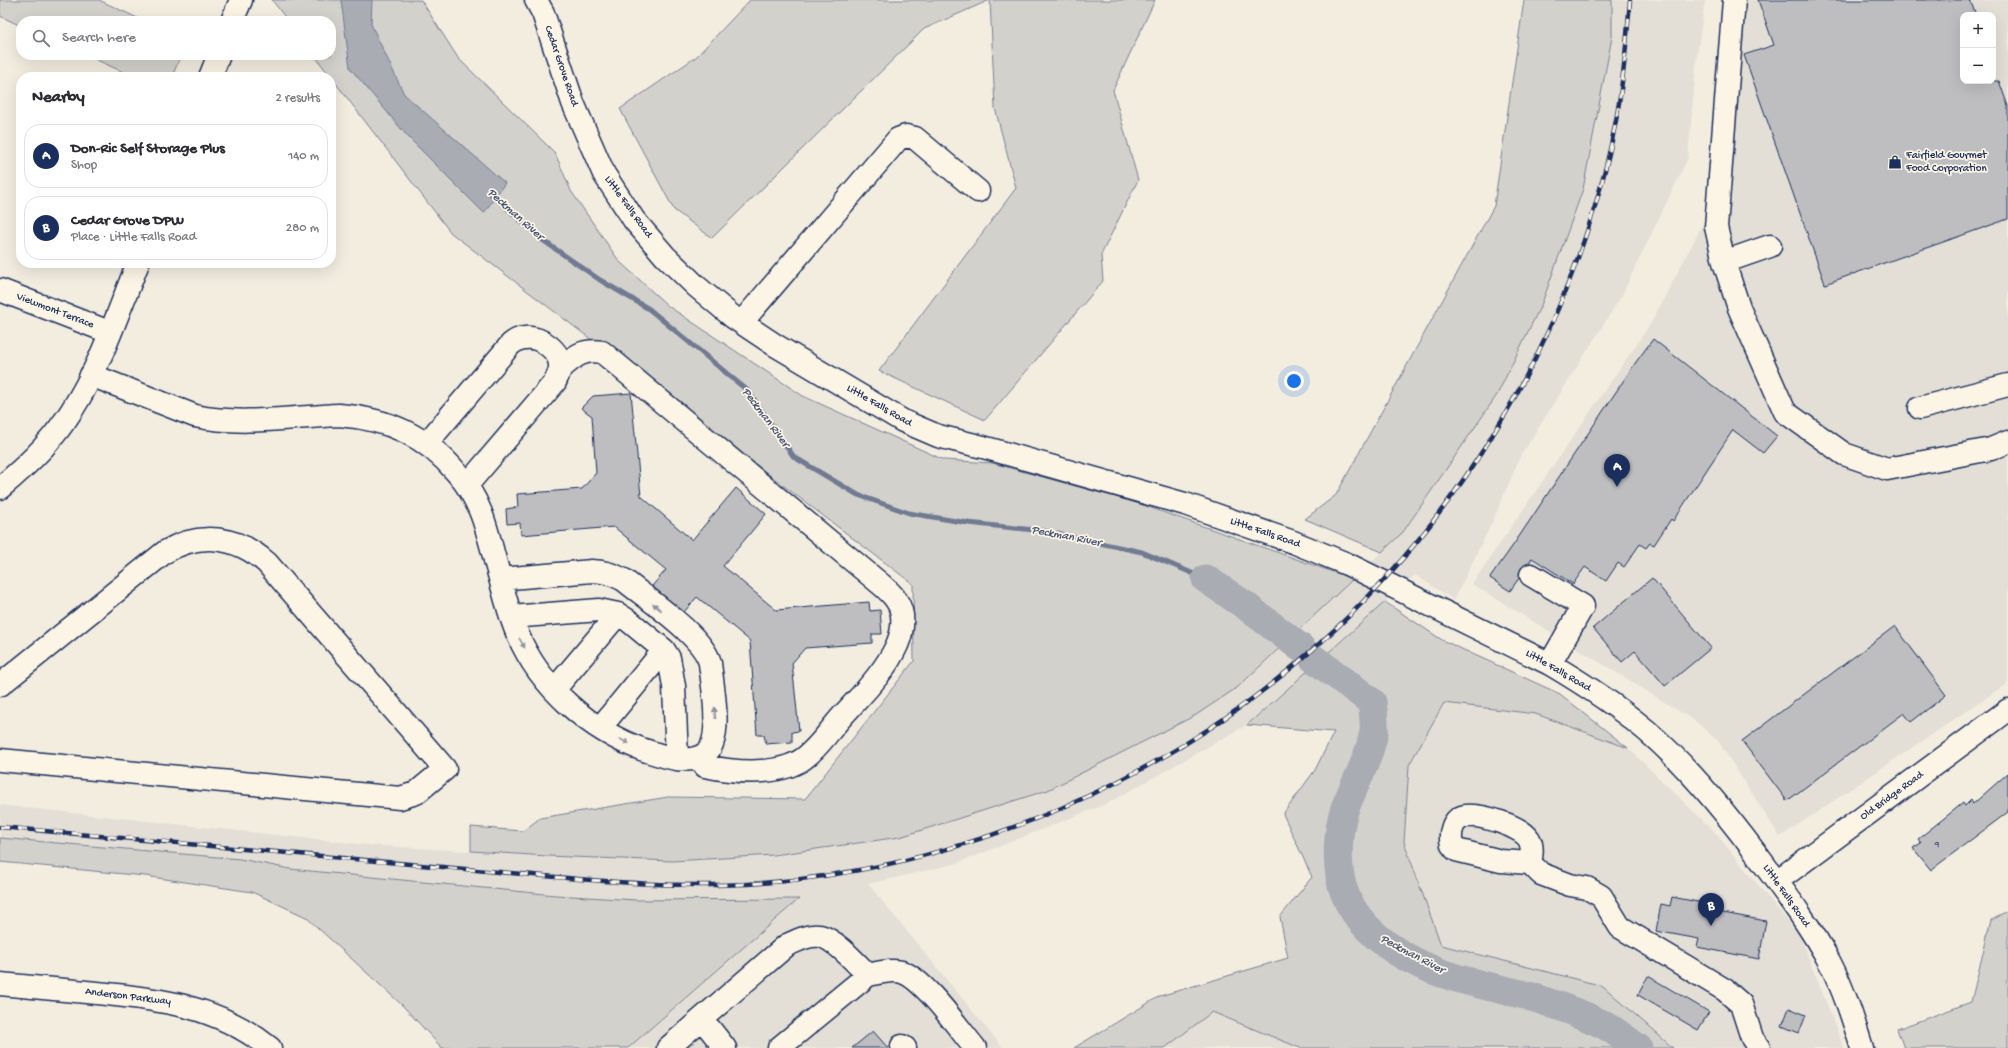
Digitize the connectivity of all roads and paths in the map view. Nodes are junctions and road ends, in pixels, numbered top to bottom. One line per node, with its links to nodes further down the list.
1 (241, 0): 4 (street)
2 (536, 0): 7 (street, Cedar Grove Road)
3 (1734, 0): 10 (street)
4 (234, 16)
5 (217, 60): 6 (street)
6 (212, 72)
7 (586, 132): 13 (street, Little Falls Road)
8 (978, 191): 13 (street)
9 (1770, 246): 10 (street)
10 (1724, 262): 19 (street)
11 (136, 268): 14 (street)
12 (0, 290): 14 (street, Viewmont Terrace)
13 (742, 322): 28 (street, Little Falls Road)
14 (110, 332): 16 (street)
15 (560, 369): 20 (street); 21 (street); 33 (street)
16 (92, 375): 20 (street); 22 (street)
17 (2008, 385): 18 (street)
18 (1920, 408)
19 (2008, 442)
20 (428, 443): 21 (street)
21 (467, 485): 24 (street)
22 (0, 488)
23 (1531, 575): 28 (street)
24 (501, 579): 26 (street); 33 (street, one-way to 24)
25 (618, 614): 26 (street); 27 (street); 30 (street)
26 (511, 617): 30 (street, one-way to 30)
27 (664, 650): 32 (street); 34 (street)
28 (1550, 664): 37 (street, Little Falls Road)
29 (0, 685): 35 (street)
30 (554, 690): 32 (street)
31 (2008, 710): 37 (street, Old Bridge Road)
32 (600, 728): 34 (street, one-way to 34)
33 (700, 758): 34 (street)
34 (676, 759)
35 (0, 760)
36 (1530, 863): 46 (street)
37 (1777, 881): 47 (street, Little Falls Road)
38 (868, 975): 40 (street); 44 (street); 45 (street)
39 (0, 984): 41 (street, Anderson Parkway)
40 (702, 1019): 42 (street); 43 (street)
41 (270, 1048)
42 (668, 1048)
43 (725, 1048)
44 (779, 1048)
45 (975, 1048)
46 (1759, 1048)
47 (1862, 1048)

